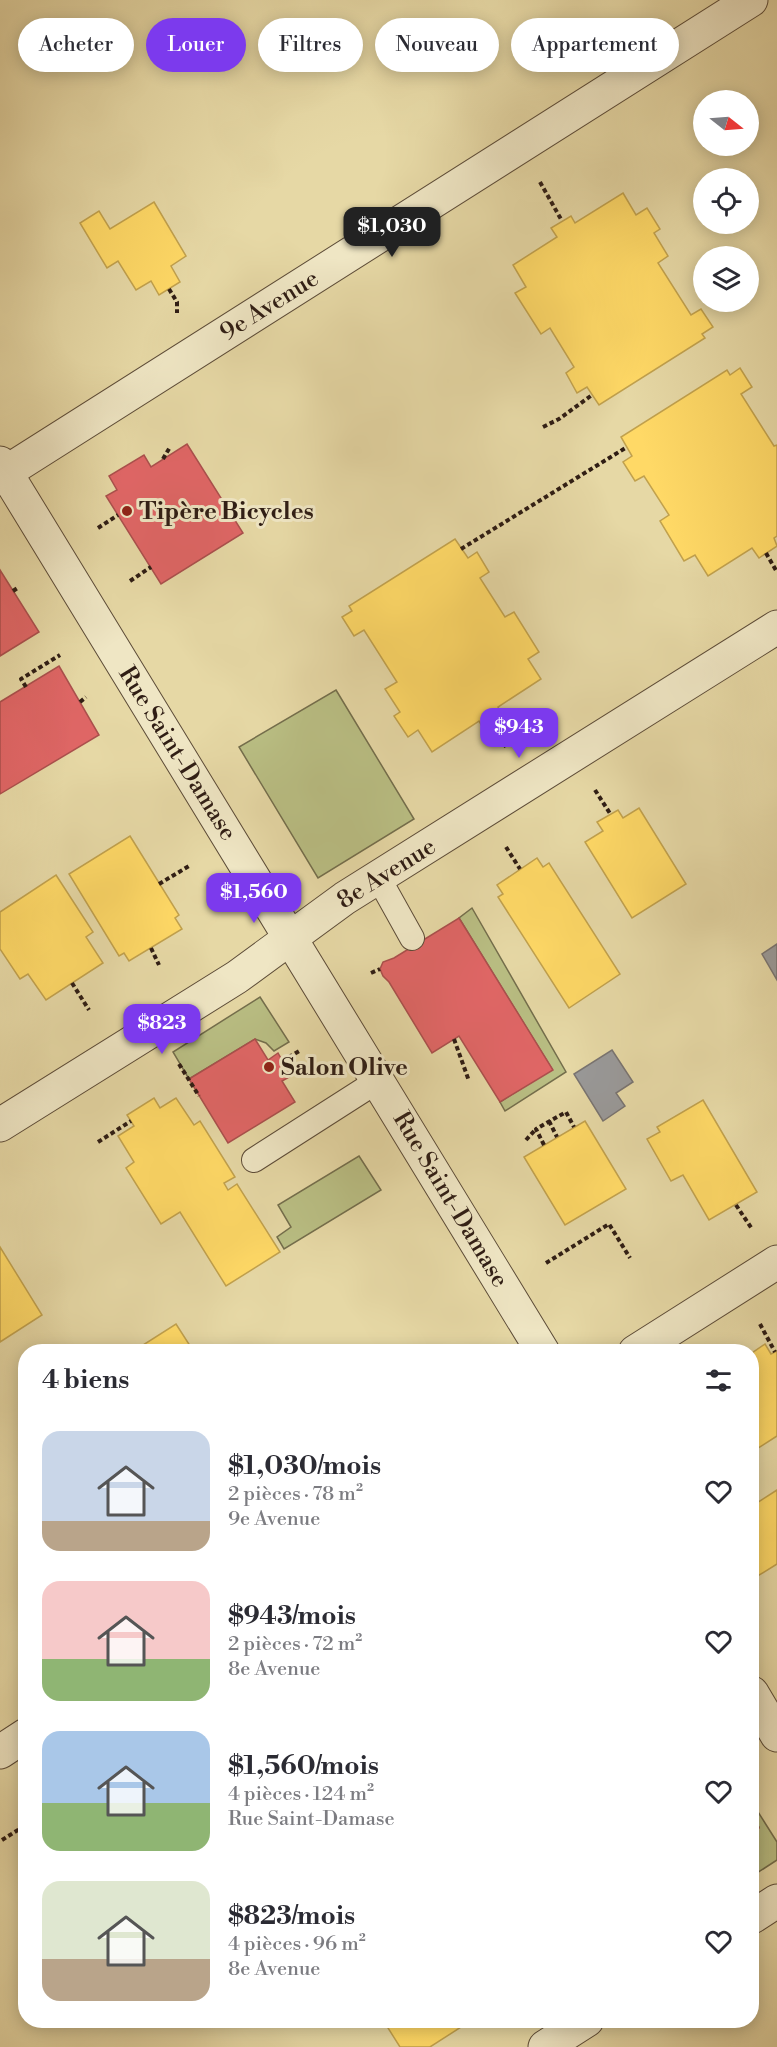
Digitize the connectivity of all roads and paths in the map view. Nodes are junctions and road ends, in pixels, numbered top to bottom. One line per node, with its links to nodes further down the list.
1 (751, 0): 9 (street, 9e Avenue)
2 (538, 178): 3 (path)
3 (562, 221)
4 (592, 395): 5 (path)
5 (543, 427)
6 (170, 447): 8 (path)
7 (627, 447): 12 (path)
8 (163, 459)
9 (2, 470): 31 (street, Rue Saint-Damase)
10 (118, 515): 11 (path)
11 (98, 528)
12 (461, 549)
13 (766, 553): 15 (path)
14 (151, 567): 16 (path)
15 (777, 572)
16 (130, 581)
17 (19, 587): 18 (path)
18 (13, 591)
19 (777, 627): 29 (street, 8e Avenue)
20 (60, 655): 21 (path)
21 (26, 687)
22 (86, 697): 23 (path)
23 (80, 702)
24 (591, 783): 25 (path)
25 (611, 815)
26 (500, 840): 28 (path)
27 (189, 866): 30 (path)
28 (520, 869)
29 (378, 877): 31 (street, 8e Avenue); 32 (lane)
30 (159, 884)
31 (291, 936): 43 (street, Rue Saint-Damase); 48 (street, 8e Avenue)
32 (412, 938)
33 (151, 948): 34 (path)
34 (159, 965)
35 (380, 969): 36 (path)
36 (371, 973)
37 (72, 983): 38 (path)
38 (89, 1010)
39 (454, 1039): 44 (path)
40 (301, 1050): 42 (path)
41 (174, 1056): 45 (path)
42 (282, 1061)
43 (378, 1080): 55 (lane); 60 (street, Rue Saint-Damase)
44 (469, 1081)
45 (199, 1096)
46 (131, 1121): 53 (path)
47 (549, 1121): 49 (path); 50 (path); 51 (path)
48 (0, 1125)
49 (574, 1127)
50 (536, 1129): 52 (path); 54 (path)
51 (557, 1137)
52 (526, 1140)
53 (98, 1142)
54 (544, 1145)
55 (254, 1160)
56 (630, 1258): 58 (path)
57 (777, 1262): 61 (street)
58 (546, 1263)
59 (756, 1317): 62 (path)
60 (538, 1344)
61 (648, 1344)
62 (776, 1352)
63 (759, 1705): 64 (street)
64 (777, 1735)
65 (18, 1741): 66 (street)
66 (0, 1752)
67 (18, 1830): 68 (path)
68 (2, 1840)
69 (777, 1901): 70 (street)
70 (759, 1913)
71 (575, 2028): 72 (street)
72 (545, 2047)

